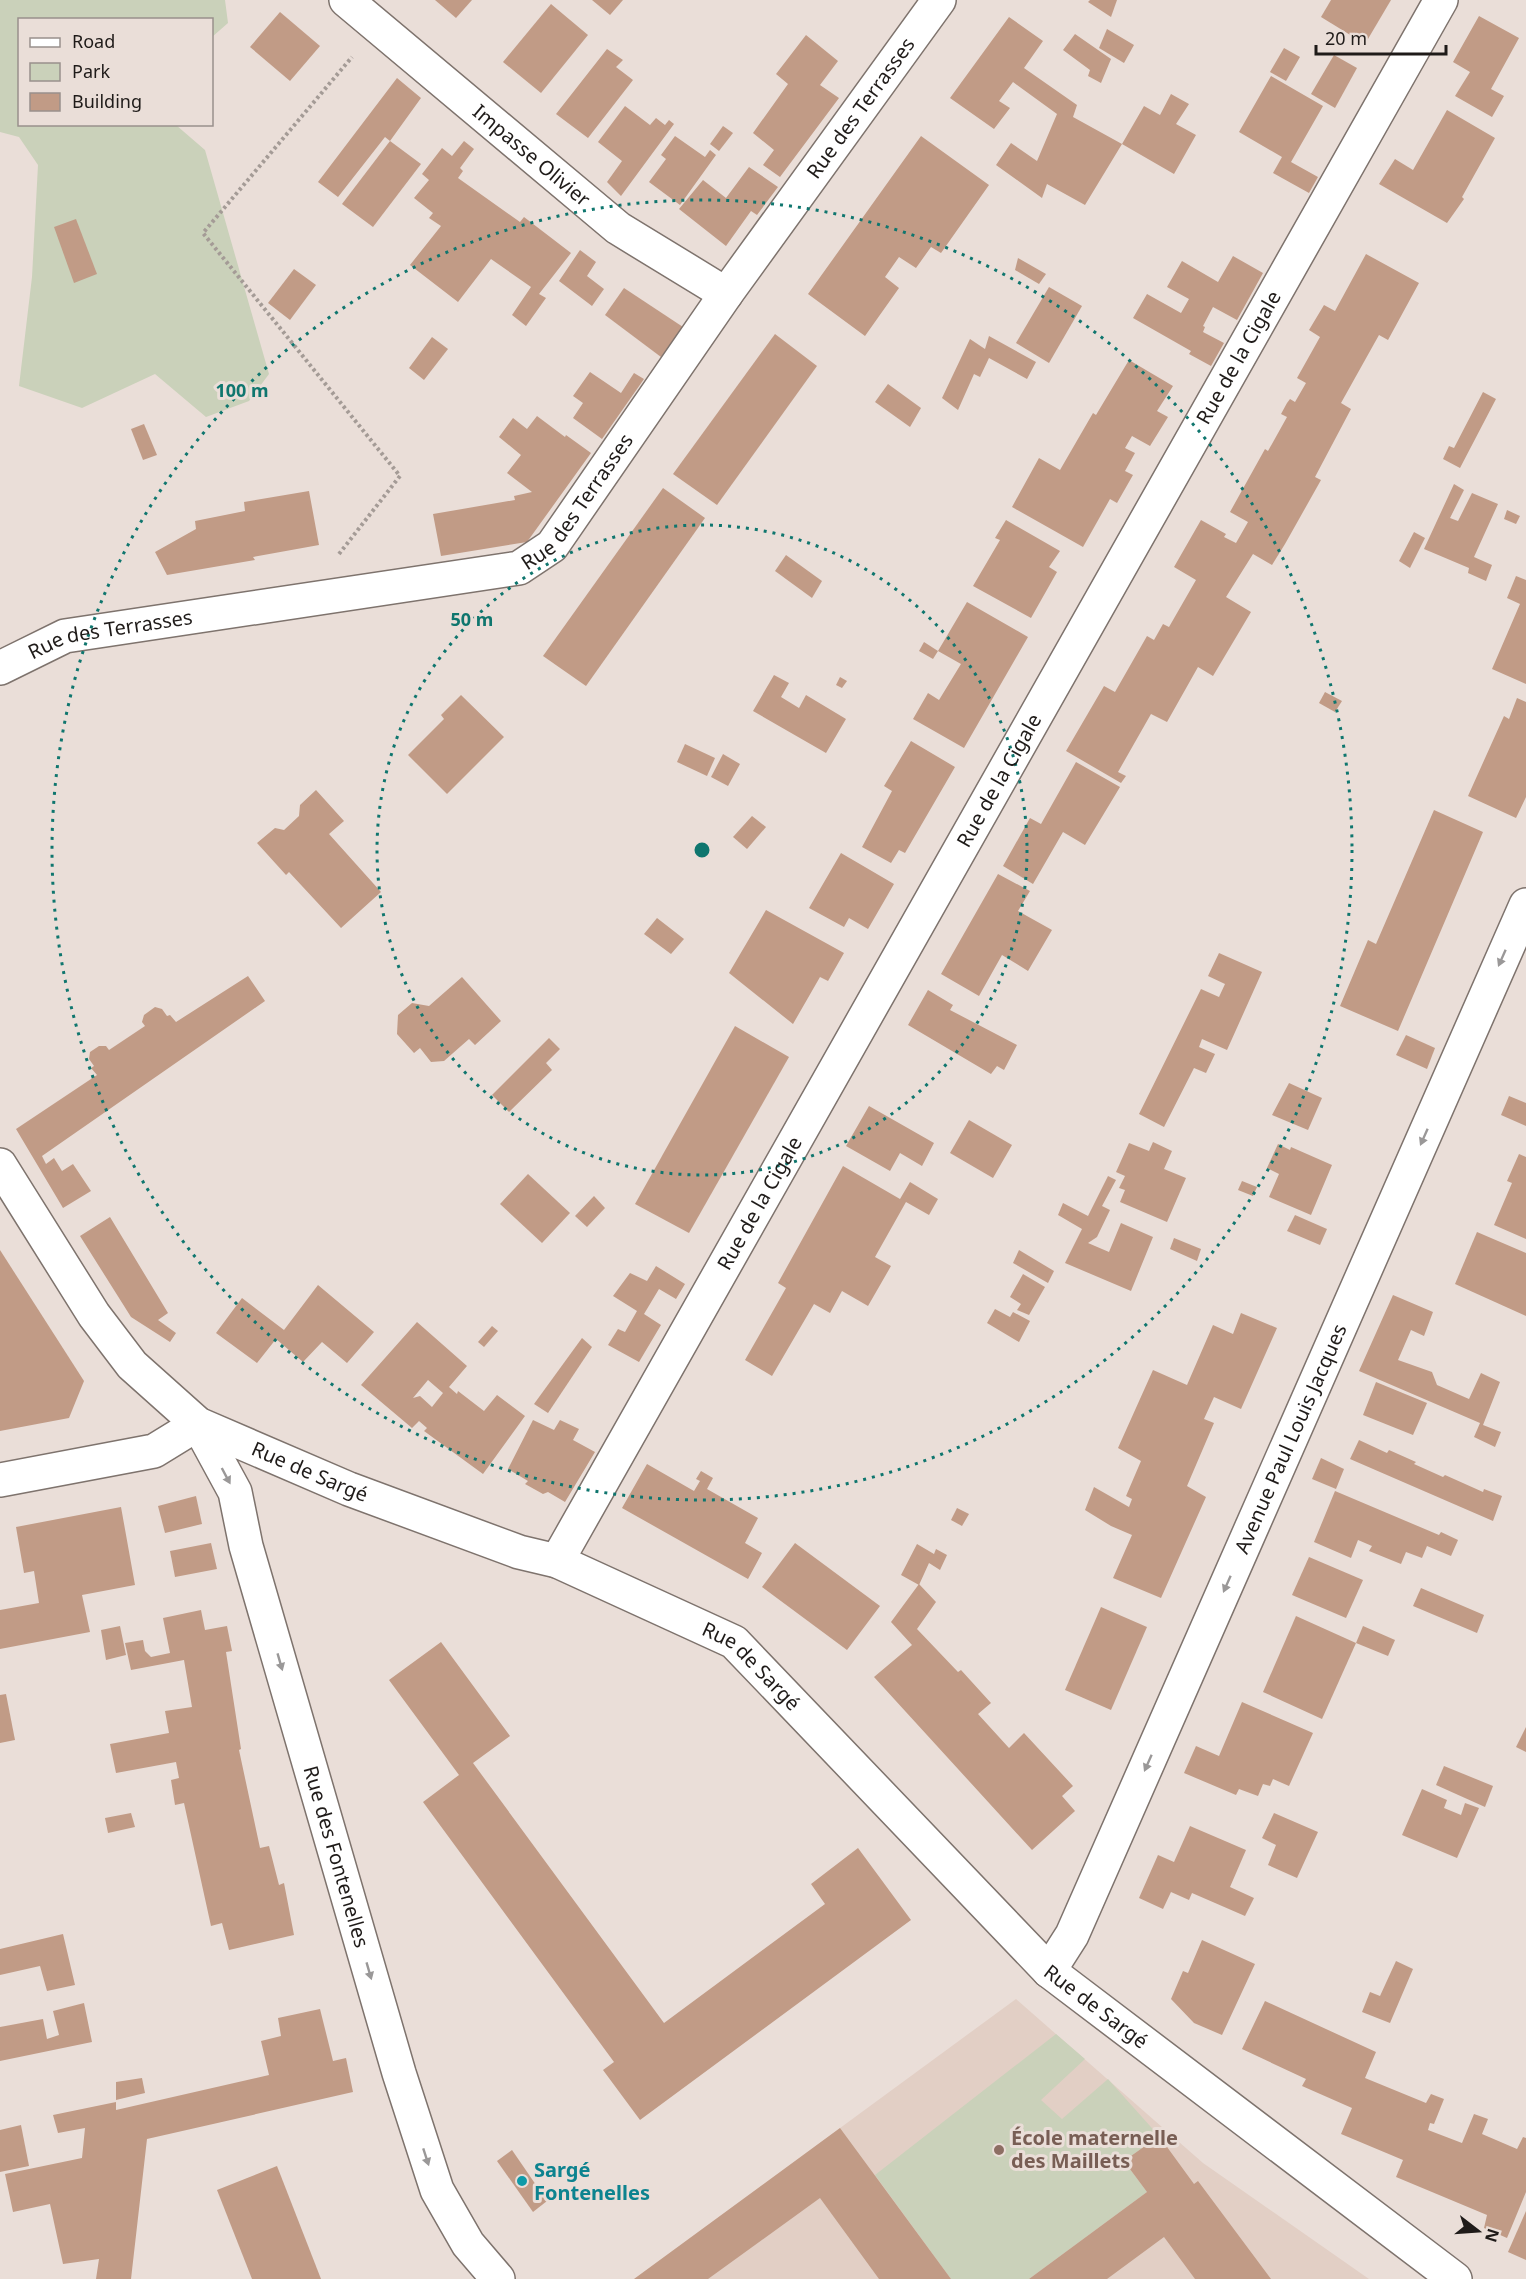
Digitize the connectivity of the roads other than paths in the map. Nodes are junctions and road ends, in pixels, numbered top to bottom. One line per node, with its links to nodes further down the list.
1 (346, 0): 4 (street, Impasse Olivier)
2 (939, 0): 4 (street, Rue des Terrasses)
3 (1441, 0): 10 (street, Rue de la Cigale)
4 (726, 294): 5 (street, Rue des Terrasses)
5 (0, 668)
6 (1526, 904): 11 (street, Avenue Paul Louis Jacques, one-way to 11)
7 (0, 1165): 8 (street, Rue de Sargé)
8 (198, 1424): 9 (street); 10 (street, Rue de Sargé); 12 (street, Rue des Fontenelles, one-way to 12)
9 (0, 1480)
10 (557, 1561): 11 (street, Rue de Sargé)
11 (1049, 1971): 13 (street, Rue de Sargé)
12 (498, 2279)
13 (1455, 2279)

